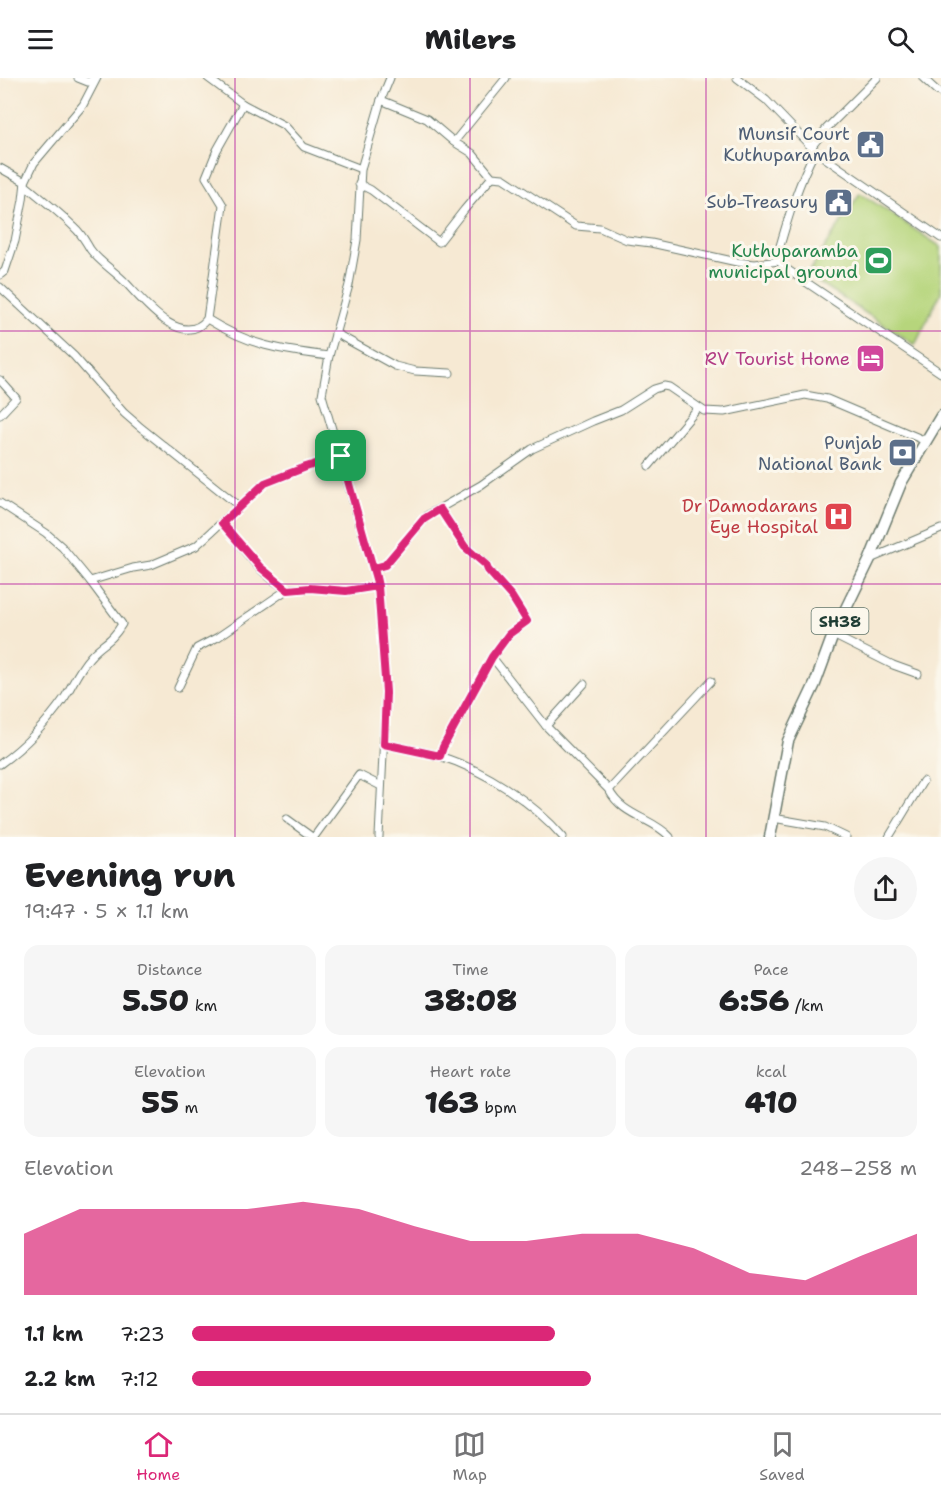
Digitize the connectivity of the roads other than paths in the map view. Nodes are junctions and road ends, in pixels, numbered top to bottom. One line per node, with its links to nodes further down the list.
1 (78, 78): 2 (street)
2 (96, 78): 17 (street)
3 (207, 78): 11 (street)
4 (390, 78): 10 (street)
5 (506, 78): 12 (street)
6 (737, 78): 13 (street)
7 (877, 78): 13 (street)
8 (924, 78): 9 (street)
9 (941, 93)
10 (381, 100): 12 (street); 15 (street)
11 (243, 104): 15 (street); 23 (street)
12 (454, 142): 16 (street)
13 (814, 149): 19 (street); 20 (street)
14 (0, 168): 17 (street)
15 (361, 169): 18 (street)
16 (492, 177): 18 (street); 20 (street)
17 (25, 184): 21 (street); 23 (street)
18 (358, 184): 24 (street)
19 (941, 238)
20 (779, 261): 27 (street)
21 (0, 275)
22 (0, 286): 36 (street)
23 (207, 319): 25 (street)
24 (334, 333): 25 (street); 26 (street)
25 (329, 356): 33 (street)
26 (450, 374)
27 (941, 374)
28 (0, 380): 30 (street)
29 (698, 408): 32 (street); 34 (street); 37 (street)
30 (0, 415)
31 (941, 416): 32 (main road, SH38)
32 (926, 441): 40 (main road, SH38)
33 (341, 456): 36 (street); 41 (street)
34 (649, 466)
35 (1, 505): 42 (street)
36 (239, 506): 38 (street)
37 (440, 509): 41 (street); 46 (street)
38 (222, 523): 42 (street); 44 (street)
39 (941, 529): 40 (street)
40 (870, 559): 45 (main road, SH38)
41 (374, 568): 43 (street)
42 (90, 581): 54 (street)
43 (378, 586): 44 (street); 52 (street)
44 (288, 590): 50 (street)
45 (833, 635): 47 (street); 58 (main road, SH38)
46 (492, 657): 51 (street); 53 (street)
47 (918, 674)
48 (711, 681): 57 (street)
49 (584, 684): 51 (street)
50 (178, 688)
51 (546, 726): 57 (street)
52 (384, 744): 53 (street); 56 (street)
53 (440, 756): 62 (street)
54 (0, 764)
55 (923, 781): 66 (street)
56 (381, 786): 60 (street); 61 (street)
57 (609, 790): 63 (street)
58 (773, 818): 64 (main road, SH38); 65 (street)
59 (287, 819): 60 (street)
60 (313, 837)
61 (379, 837)
62 (563, 837)
63 (670, 837)
64 (770, 837)
65 (846, 837)
66 (889, 837)

